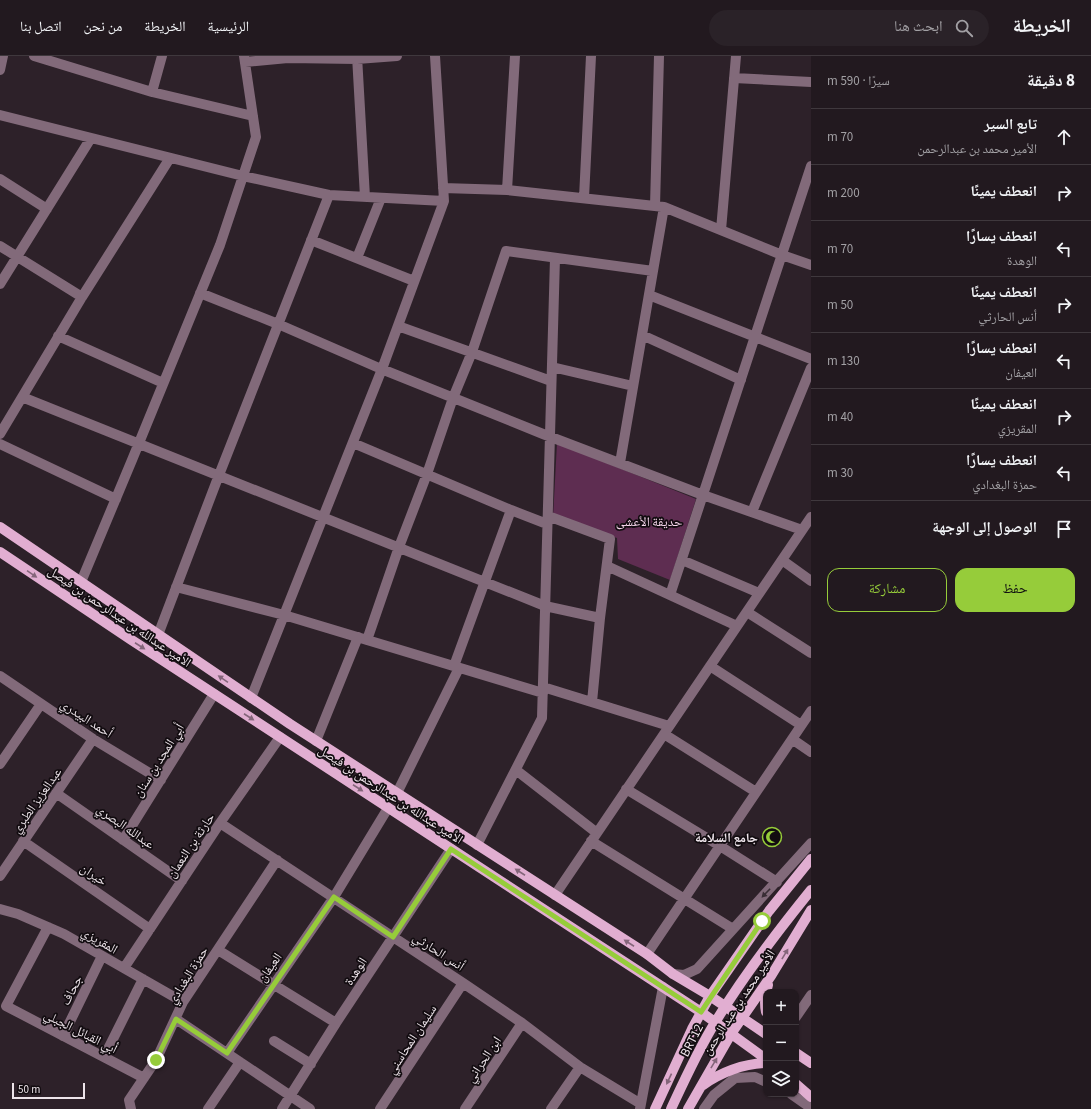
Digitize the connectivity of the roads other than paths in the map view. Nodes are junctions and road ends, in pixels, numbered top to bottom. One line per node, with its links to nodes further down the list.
1 (3, 56): 13 (street)
2 (34, 56): 16 (street)
3 (162, 56): 16 (street)
4 (397, 56): 11 (street)
5 (435, 56): 24 (street)
6 (514, 56): 25 (street)
7 (591, 56): 29 (street)
8 (659, 56): 31 (street)
9 (736, 56): 14 (street)
10 (288, 57): 11 (street); 12 (street)
11 (357, 57): 27 (street)
12 (245, 59): 18 (street)
13 (0, 70)
14 (734, 78): 15 (street); 33 (street)
15 (811, 82)
16 (152, 92): 18 (street)
17 (0, 115): 19 (street)
18 (253, 116): 22 (street)
19 (91, 138): 20 (street); 32 (street)
20 (170, 158): 22 (street); 46 (street)
21 (811, 166): 36 (street)
22 (243, 176): 26 (street); 44 (street)
23 (0, 179): 32 (street)
24 (443, 188): 25 (street); 30 (street)
25 (507, 190): 29 (street)
26 (329, 195): 27 (street); 34 (street)
27 (365, 197): 28 (street)
28 (382, 198): 30 (street); 38 (street)
29 (584, 198): 31 (street)
30 (444, 200): 42 (street)
31 (659, 206): 33 (street); 41 (street)
32 (47, 209): 37 (street)
33 (722, 230): 36 (street)
34 (312, 240): 38 (street); 47 (street)
35 (0, 246): 37 (street)
36 (782, 255): 40 (street); 51 (street)
37 (17, 257): 43 (street); 46 (street)
38 (356, 258): 42 (street)
39 (555, 258): 41 (street); 52 (street); 54 (street)
40 (811, 265)
41 (653, 271): 45 (street)
42 (414, 281): 48 (street)
43 (0, 284)
44 (200, 293): 47 (street); 59 (street)
45 (649, 295): 49 (street); 51 (street)
46 (82, 297): 50 (street)
47 (278, 324): 56 (street); 71 (street)
48 (398, 326): 52 (street); 56 (street)
49 (642, 334): 58 (street); 60 (street)
50 (58, 336): 59 (street); 61 (street)
51 (755, 338): 53 (street); 58 (street)
52 (472, 352): 57 (street); 62 (street)
53 (811, 359)
54 (552, 367): 57 (street); 60 (street)
55 (811, 368): 75 (street)
56 (382, 369): 62 (street); 67 (street)
57 (551, 380): 65 (street)
58 (741, 380): 72 (street)
59 (163, 383): 66 (street)
60 (633, 386): 69 (street)
61 (22, 397): 63 (street); 66 (street)
62 (453, 398): 65 (street); 70 (street)
63 (4, 420): 64 (street)
64 (0, 434)
65 (550, 436): 69 (street); 78 (street)
66 (139, 443): 71 (street); 73 (street)
67 (353, 443): 70 (street); 76 (street)
68 (0, 444): 73 (street)
69 (620, 464): 72 (street)
70 (427, 474): 74 (street); 81 (street)
71 (219, 475): 76 (street); 89 (street)
72 (703, 495): 75 (street); 83 (street)
73 (116, 499): 88 (street)
74 (511, 510): 78 (street); 86 (street)
75 (752, 512): 80 (street)
76 (323, 517): 81 (street); 94 (street)
77 (811, 517): 80 (street)
78 (547, 520): 85 (street); 92 (street)
79 (0, 528): 88 (main road, الأمير عبدالله بن عبدالرحمن بن فيصل)
80 (802, 530): 84 (street)
81 (399, 547): 86 (street); 98 (street)
82 (0, 552): 104 (main road, الأمير عبدالله بن عبدالرحمن بن فيصل, one-way to 104)
83 (682, 560): 90 (street); 91 (street)
84 (782, 560): 87 (street); 90 (street)
85 (607, 566): 91 (street); 95 (street)
86 (485, 581): 92 (street); 101 (street)
87 (811, 581)
88 (81, 582): 97 (main road, الأمير عبدالله بن عبدالرحمن بن فيصل)
89 (176, 587): 94 (street); 97 (street)
90 (759, 593): 93 (street)
91 (670, 595): 96 (street)
92 (545, 606): 95 (street); 103 (street)
93 (747, 612): 96 (street); 99 (street)
94 (284, 615): 98 (street); 105 (street)
95 (600, 618): 106 (street)
96 (737, 626): 100 (street)
97 (158, 635): 105 (main road, الأمير عبدالله بن عبدالرحمن بن فيصل, one-way to 97)
98 (362, 638): 101 (street); 114 (street)
99 (811, 653)
100 (710, 666): 109 (street); 110 (street)
101 (457, 667): 103 (street); 122 (street)
102 (0, 676): 107 (street, أحمد البيدري)
103 (543, 690): 106 (street); 117 (street)
104 (214, 694): 111 (main road, الأمير عبدالله بن عبدالرحمن بن فيصل, one-way to 111); 118 (street, أبي المجد بن سنان)
105 (251, 698): 114 (main road, الأمير عبدالله بن عبدالرحمن بن فيصل)
106 (592, 702): 110 (street)
107 (41, 704): 112 (street, أحمد البيدري); 116 (street)
108 (811, 711): 109 (street)
109 (802, 725): 113 (street)
110 (666, 730): 119 (street); 120 (street)
111 (280, 737): 123 (main road, الأمير عبدالله بن عبدالرحمن بن فيصل, one-way to 123); 124 (street, حارثة بن النعمان)
112 (94, 739): 118 (street, أحمد البيدري); 121 (street, عبدالعزيز الطبري)
113 (792, 739): 115 (street); 120 (street)
114 (316, 741): 122 (main road, الأمير عبدالله بن عبدالرحمن بن فيصل)
115 (811, 752)
116 (1, 760)
117 (516, 770): 125 (street); 129 (street)
118 (161, 780): 126 (street, أبي المجد بن سنان)
119 (626, 789): 125 (street); 130 (street)
120 (756, 792): 130 (street)
121 (56, 793): 126 (street, عبدالله البصري); 127 (street, عبدالعزيز الطبري)
122 (397, 793): 129 (main road, الأمير عبدالله بن عبدالرحمن بن فيصل)
123 (388, 808): 131 (main road, الأمير عبدالله بن عبدالرحمن بن فيصل); 140 (street, العيفان)
124 (220, 823): 133 (street, أنس الحارثي); 137 (street, حارثة بن النعمان)
125 (594, 837): 139 (street); 141 (street)
126 (123, 840): 137 (street, عبدالله البصري)
127 (23, 841): 135 (street, عبدالعزيز الطبري); 146 (street, خيران)
128 (811, 843): 136 (street)
129 (478, 845): 139 (main road, الأمير عبدالله بن عبدالرحمن بن فيصل, one-way to 129)
130 (720, 846): 136 (street); 141 (street)
131 (451, 849): 148 (street, الوهدة); 158 (main road, الأمير عبدالله بن عبدالرحمن بن فيصل)
132 (811, 859): 134 (main road)
133 (277, 860): 140 (street, أنس الحارثي); 149 (street, حمزة البغدادي)
134 (803, 868): 136 (street); 142 (main road)
135 (0, 876)
136 (780, 878): 142 (street); 147 (street, one-way to 147)
137 (182, 881): 146 (street, حارثة بن النعمان)
138 (811, 890): 163 (main road, BRT12)
139 (555, 895): 150 (main road, الأمير عبدالله بن عبدالرحمن بن فيصل, one-way to 139)
140 (334, 897): 148 (street, أنس الحارثي); 157 (street, العيفان)
141 (685, 898): 147 (street); 150 (street)
142 (775, 903): 161 (main road)
143 (0, 908): 145 (street, المقريزي)
144 (811, 910): 154 (main road, الأمير محمد بن عبد الرحمن, one-way to 144)
145 (48, 927): 151 (street, المقريزي); 173 (street, أبي القبائل الجبلي)
146 (150, 929): 152 (street, حارثة بن النعمان)
147 (733, 929): 153 (street)
148 (393, 937): 156 (street, أنس الحارثي); 169 (street, الوهدة)
149 (218, 950): 157 (street); 162 (street, حمزة البغدادي)
150 (647, 954): 153 (main road, الأمير عبدالله بن عبدالرحمن بن فيصل)
151 (102, 956): 152 (street, المقريزي); 173 (street, جحاف)
152 (124, 968): 155 (street, المقريزي)
153 (673, 974): 161 (main road, الأمير عبدالله بن عبدالرحمن بن فيصل)
154 (771, 976): 159 (main road); 166 (main road, الأمير محمد بن عبد الرحمن)
155 (143, 979): 162 (street, المقريزي); 177 (street)
156 (463, 983): 170 (street, أنس الحارثي); 199 (street, سليمان المحاسني)
157 (273, 984): 169 (street); 175 (street, العيفان)
158 (663, 987): 164 (main road, الأمير عبدالله بن عبدالرحمن بن فيصل); 193 (street)
159 (767, 989)
160 (811, 995): 165 (street)
161 (710, 996): 163 (main road, الأمير عبدالله بن عبدالرحمن بن فيصل); 164 (main road)
162 (183, 1002): 167 (street, حمزة البغدادي)
163 (726, 1006): 166 (main road, الأمير عبدالله بن عبدالرحمن بن فيصل); 168 (main road, BRT12)
164 (701, 1012): 168 (main road, الأمير عبدالله بن عبدالرحمن بن فيصل); 202 (main road, one-way to 202)
165 (799, 1013)
166 (742, 1018): 171 (main road, الأمير عبدالله بن عبدالرحمن بن فيصل); 172 (main road, الأمير محمد بن عبد الرحمن)
167 (176, 1019): 175 (street); 184 (street, حمزة البغدادي)
168 (715, 1022): 172 (main road, الأمير عبدالله بن عبدالرحمن بن فيصل); 203 (main road, BRT12)
169 (336, 1023): 182 (street, الوهدة)
170 (522, 1023): 183 (street, أنس الحارثي); 200 (street, ابن الحراني)
171 (763, 1032)
172 (731, 1034): 178 (main road, الأمير عبدالله بن عبدالرحمن بن فيصل); 187 (main road, الأمير محمد بن عبد الرحمن, one-way to 172)
173 (63, 1036): 177 (street, أبي القبائل الجبلي)
174 (274, 1040): 182 (street)
175 (227, 1053): 179 (street)
176 (799, 1055): 181 (main road)
177 (104, 1057): 184 (street, أبي القبائل الجبلي)
178 (763, 1057)
179 (240, 1062): 190 (street); 196 (street)
180 (763, 1063): 187 (main road)
181 (811, 1063)
182 (311, 1064): 190 (street, الوهدة)
183 (580, 1067): 193 (street, أنس الحارثي); 201 (street)
184 (144, 1078): 195 (street, حمزة البغدادي)
185 (799, 1080): 189 (main road)
186 (763, 1081): 205 (street)
187 (700, 1087): 204 (main road, الأمير محمد بن عبد الرحمن)
188 (799, 1087): 192 (main road)
189 (811, 1088)
190 (290, 1096): 197 (street, الوهدة); 198 (street)
191 (794, 1097): 194 (street)
192 (811, 1098)
193 (640, 1107)
194 (811, 1108)
195 (131, 1109)
196 (208, 1109)
197 (282, 1109)
198 (310, 1109)
199 (380, 1109)
200 (465, 1109)
201 (551, 1109)
202 (654, 1109)
203 (671, 1109)
204 (688, 1109)
205 (704, 1109)

